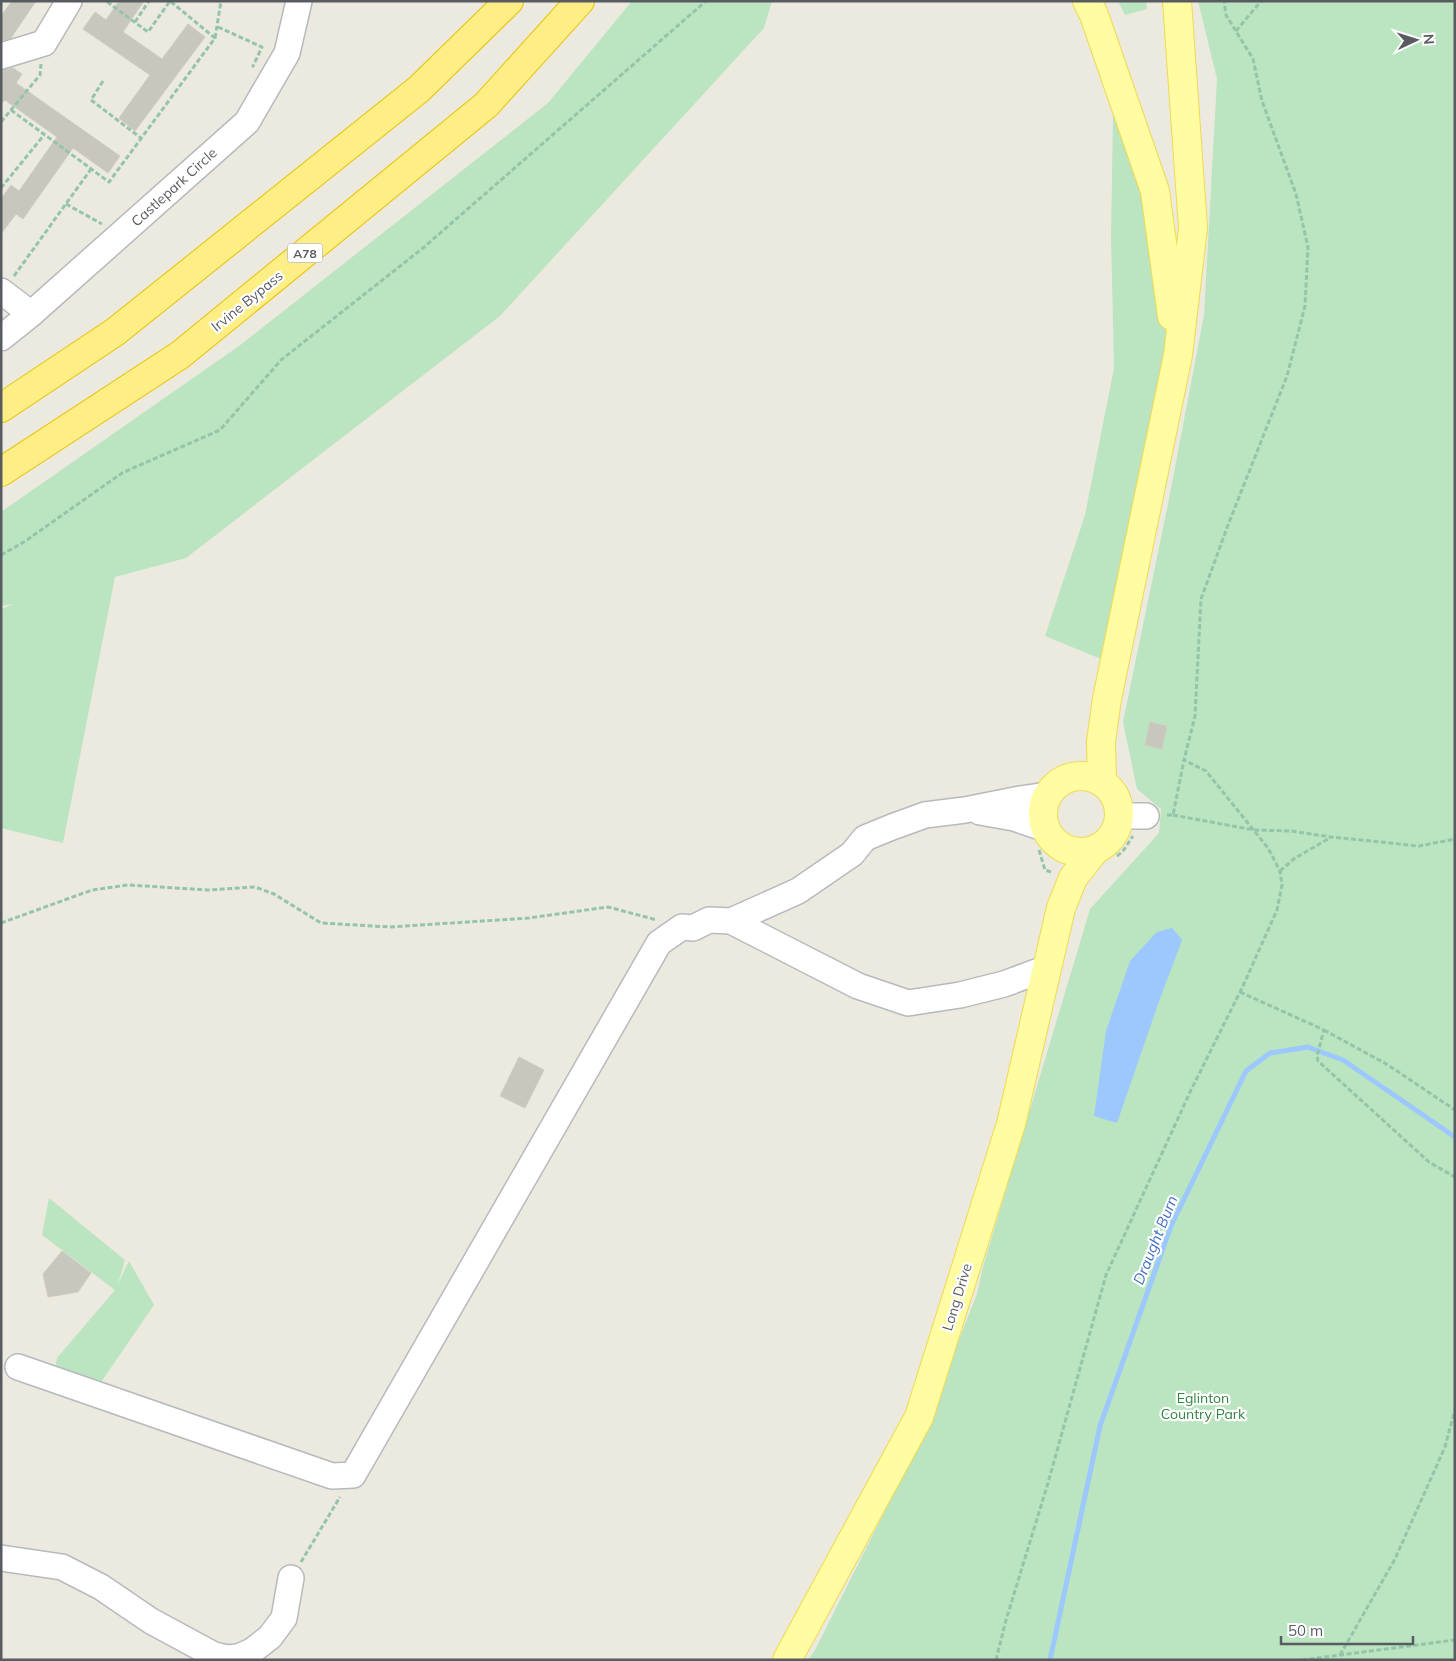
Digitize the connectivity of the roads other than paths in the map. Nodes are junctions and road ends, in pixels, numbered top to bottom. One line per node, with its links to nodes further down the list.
1 (69, 1): 7 (street)
2 (299, 1): 9 (street, Castlepark Circle)
3 (508, 1): 12 (highway)
4 (580, 1): 13 (highway, Irvine Bypass / A78)
5 (1087, 1): 11 (main road)
6 (1177, 1): 11 (main road)
7 (1, 56)
8 (2, 291): 9 (street)
9 (31, 314): 10 (street, Castlepark Circle)
10 (1, 338)
11 (1178, 355): 14 (main road)
12 (1, 408)
13 (1, 472)
14 (1107, 700): 15 (main road); 16 (main road)
15 (1102, 781): 16 (main road); 19 (main road)
16 (1057, 786): 17 (street); 18 (main road)
17 (966, 810): 18 (street); 21 (street)
18 (1051, 836): 19 (main road); 20 (main road, Long Drive)
19 (1095, 850): 20 (main road, Long Drive)
20 (1061, 908): 22 (main road, Long Drive)
21 (731, 921): 22 (street); 23 (street)
22 (1047, 968): 26 (main road, Long Drive)
23 (18, 1368)
24 (1, 1558): 25 (street)
25 (291, 1578)
26 (786, 1660)

